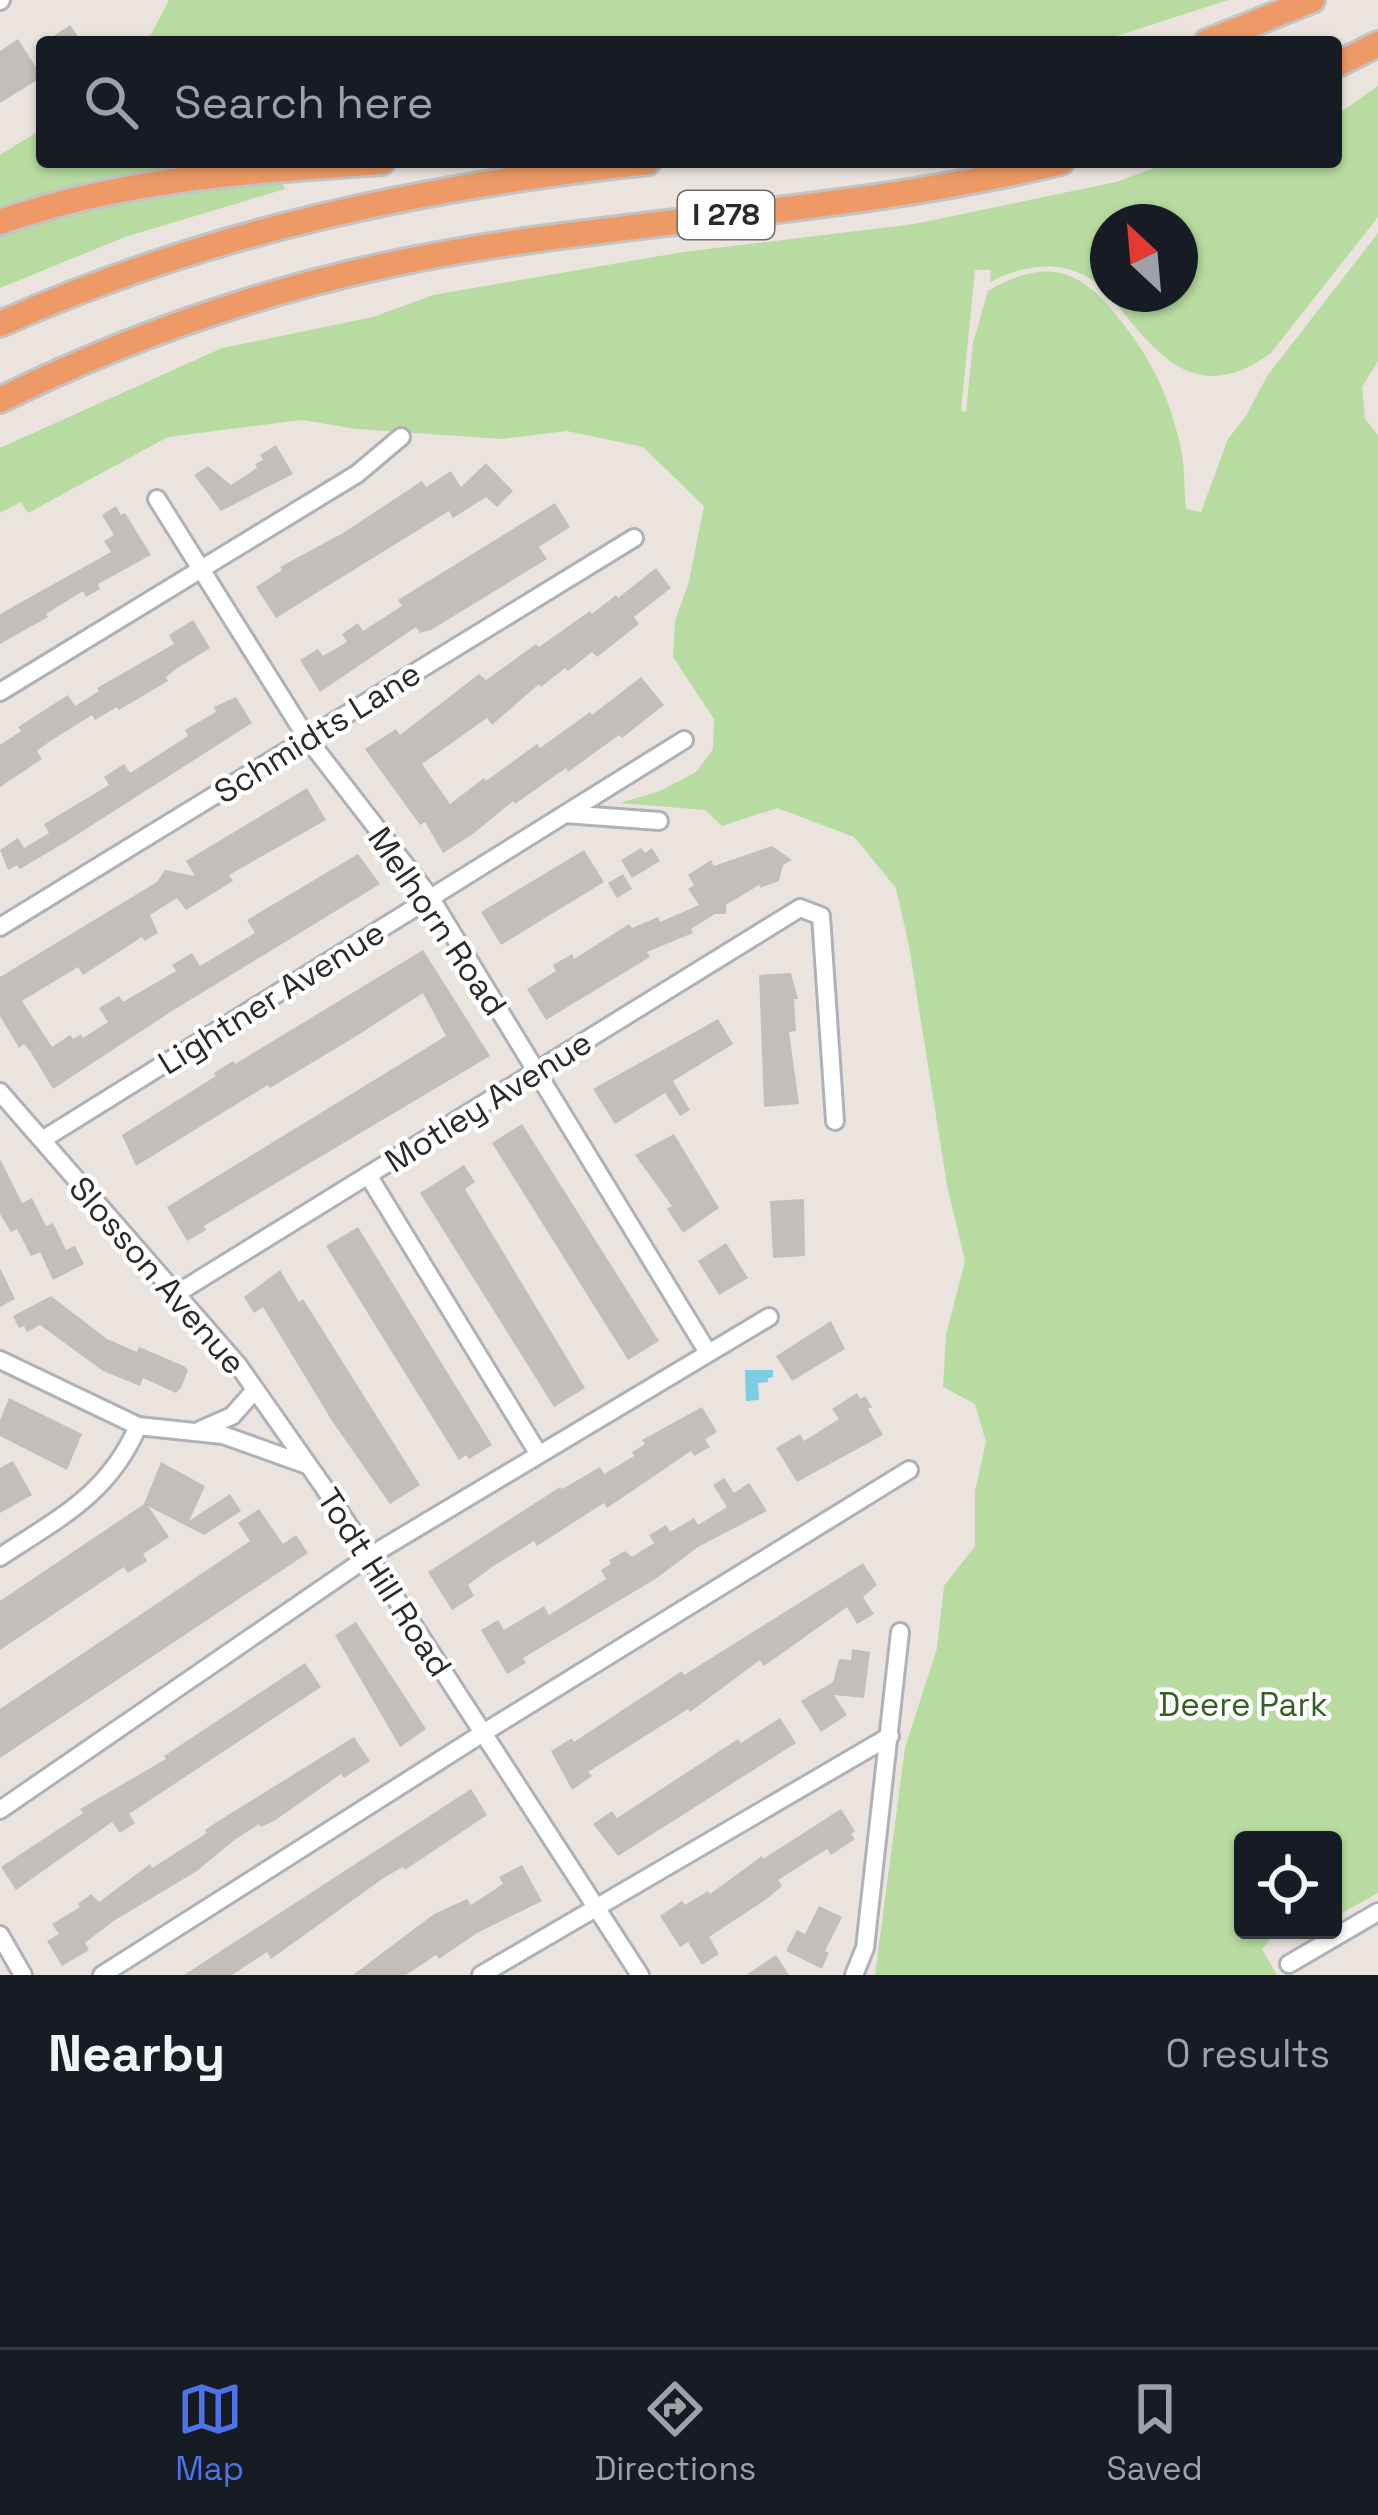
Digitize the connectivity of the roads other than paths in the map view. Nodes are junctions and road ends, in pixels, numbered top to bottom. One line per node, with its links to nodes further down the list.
1 (1312, 0): 2 (highway)
2 (1222, 36)
3 (1378, 44): 4 (highway)
4 (1342, 61)
5 (317, 168): 8 (highway)
6 (596, 168): 9 (highway)
7 (1030, 168): 10 (highway, I 278)
8 (0, 222)
9 (0, 324)
10 (0, 400)
11 (401, 437): 14 (street)
12 (157, 499): 14 (street, Melhorn Road)
13 (634, 538): 16 (street, Schmidts Lane)
14 (200, 569): 15 (street); 16 (street, Melhorn Road)
15 (0, 692)
16 (307, 738): 20 (street, Melhorn Road); 21 (street, Schmidts Lane)
17 (683, 740): 18 (street, Lightner Avenue)
18 (565, 814): 19 (street); 20 (street, Lightner Avenue)
19 (659, 821)
20 (430, 897): 22 (street, Melhorn Road); 25 (street, Lightner Avenue)
21 (0, 927)
22 (536, 1071): 24 (street, Motley Avenue); 26 (street, Motley Avenue); 29 (street, Melhorn Road)
23 (0, 1092): 25 (street, Slosson Avenue)
24 (835, 1121)
25 (42, 1140): 27 (street, Slosson Avenue)
26 (368, 1175): 27 (street, Motley Avenue); 34 (street)
27 (176, 1294): 31 (street, Slosson Avenue)
28 (769, 1317): 29 (street)
29 (707, 1351): 34 (street)
30 (0, 1360): 32 (street, Todt Hill Road)
31 (255, 1390): 33 (street); 35 (street, Slosson Avenue)
32 (138, 1426): 33 (street, Todt Hill Road); 38 (street)
33 (200, 1430): 35 (street, Todt Hill Road)
34 (538, 1454): 37 (street)
35 (308, 1465): 37 (street, Todt Hill Road)
36 (910, 1470): 40 (street)
37 (368, 1557): 40 (street, Todt Hill Road); 42 (street)
38 (0, 1558)
39 (900, 1632): 41 (street)
40 (483, 1733): 43 (street, Todt Hill Road); 48 (street)
41 (890, 1736): 43 (street); 51 (street)
42 (0, 1810)
43 (597, 1909): 49 (street); 50 (street, Todt Hill Road)
44 (1378, 1912): 46 (street)
45 (0, 1935): 47 (street)
46 (1289, 1964)
47 (23, 1975)
48 (102, 1975)
49 (481, 1975)
50 (640, 1975)
51 (854, 1975)

